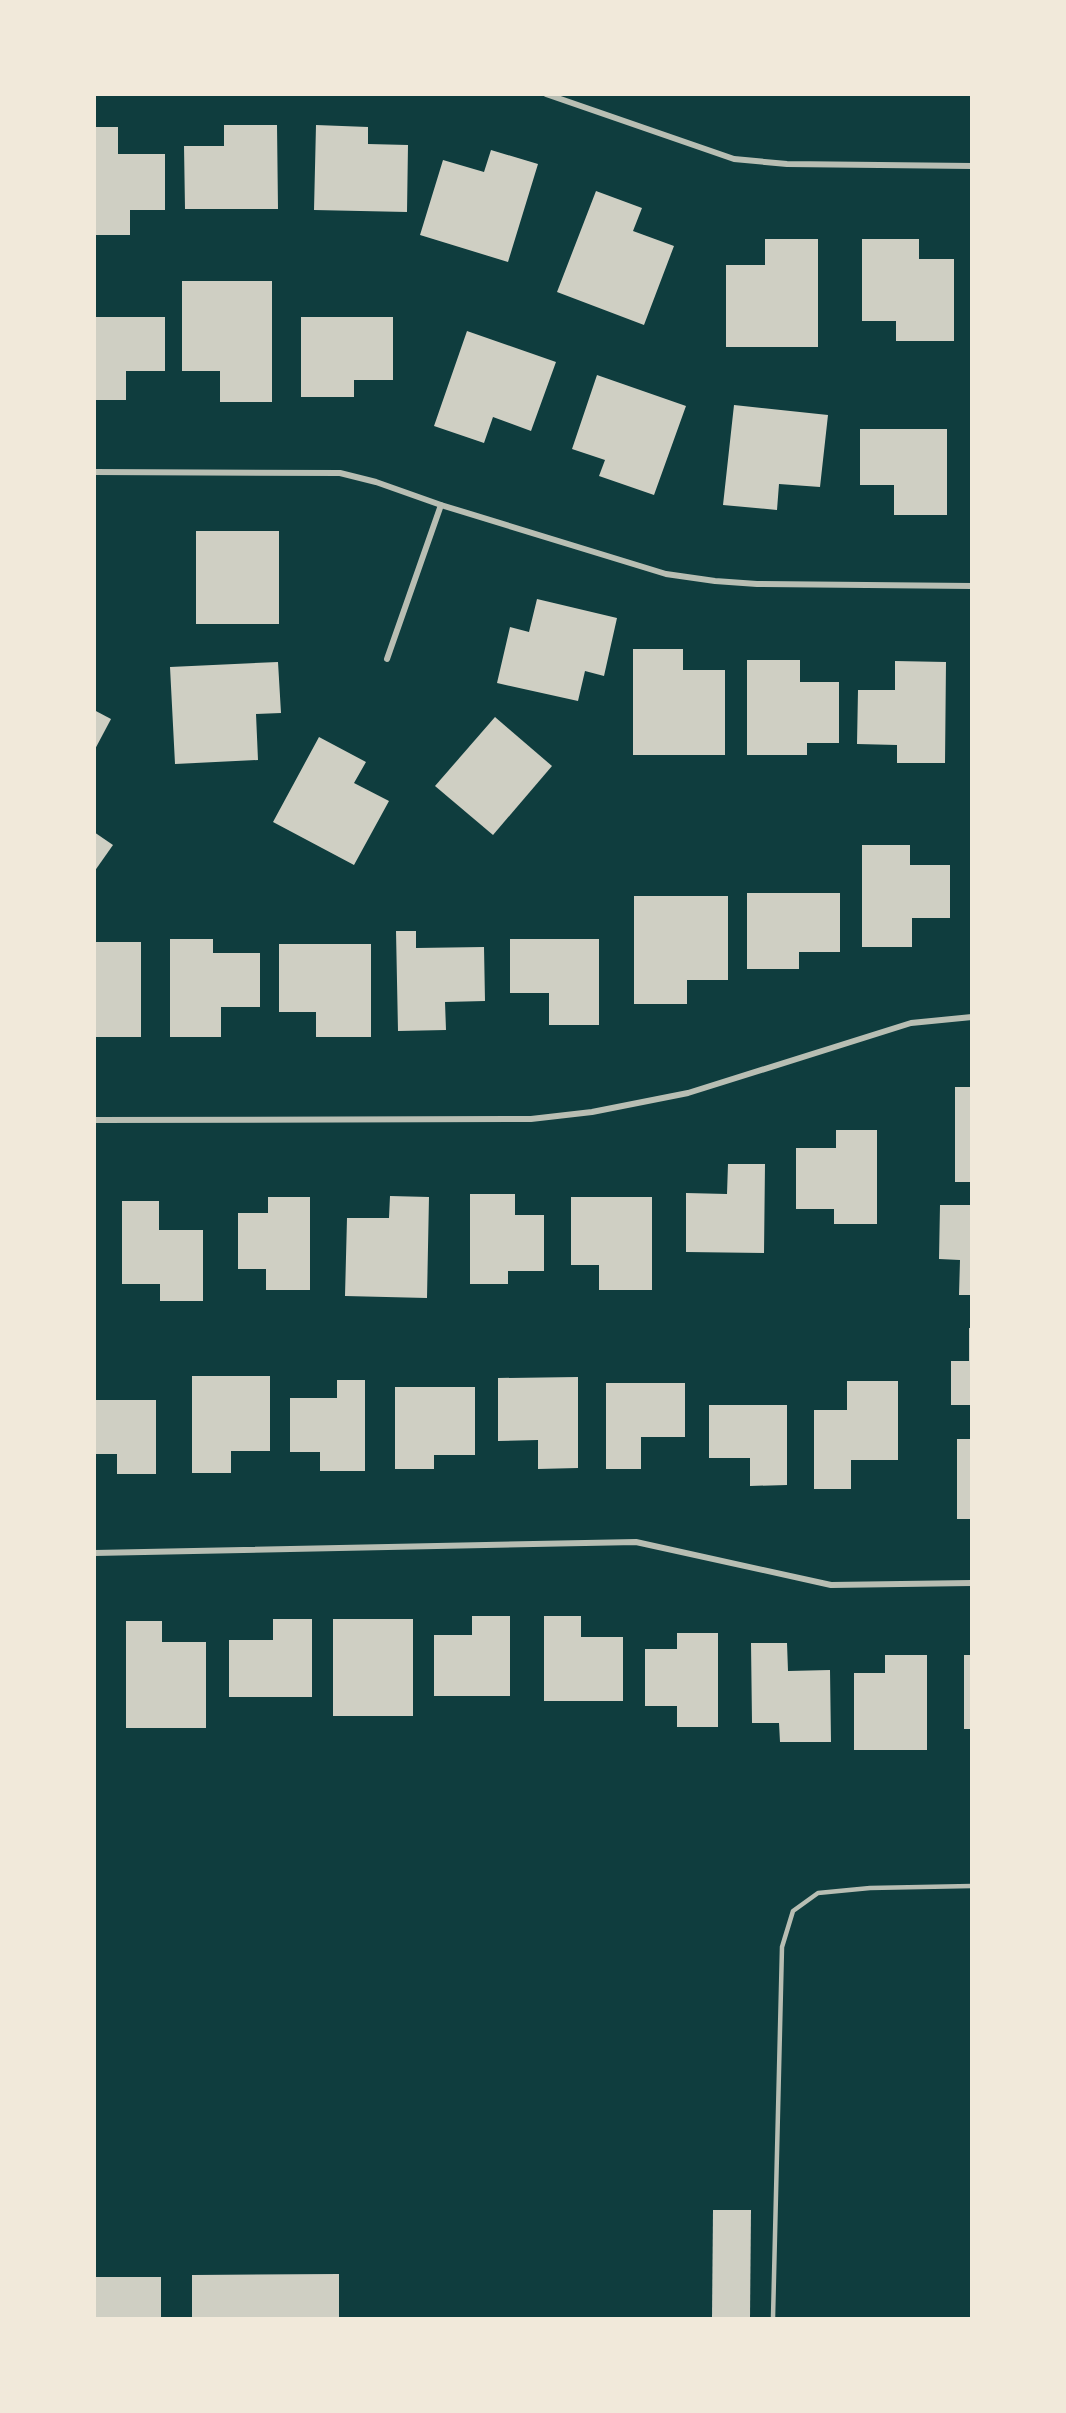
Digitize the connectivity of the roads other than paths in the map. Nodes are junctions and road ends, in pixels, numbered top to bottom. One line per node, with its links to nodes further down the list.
1 (546, 94): 2 (street)
2 (972, 166)
3 (94, 472): 4 (street)
4 (441, 505): 5 (street); 6 (street)
5 (972, 586)
6 (387, 659)
7 (972, 1017): 8 (street)
8 (94, 1120)
9 (94, 1553): 10 (street)
10 (972, 1583)
11 (972, 1886): 12 (lane)
12 (773, 2319)

